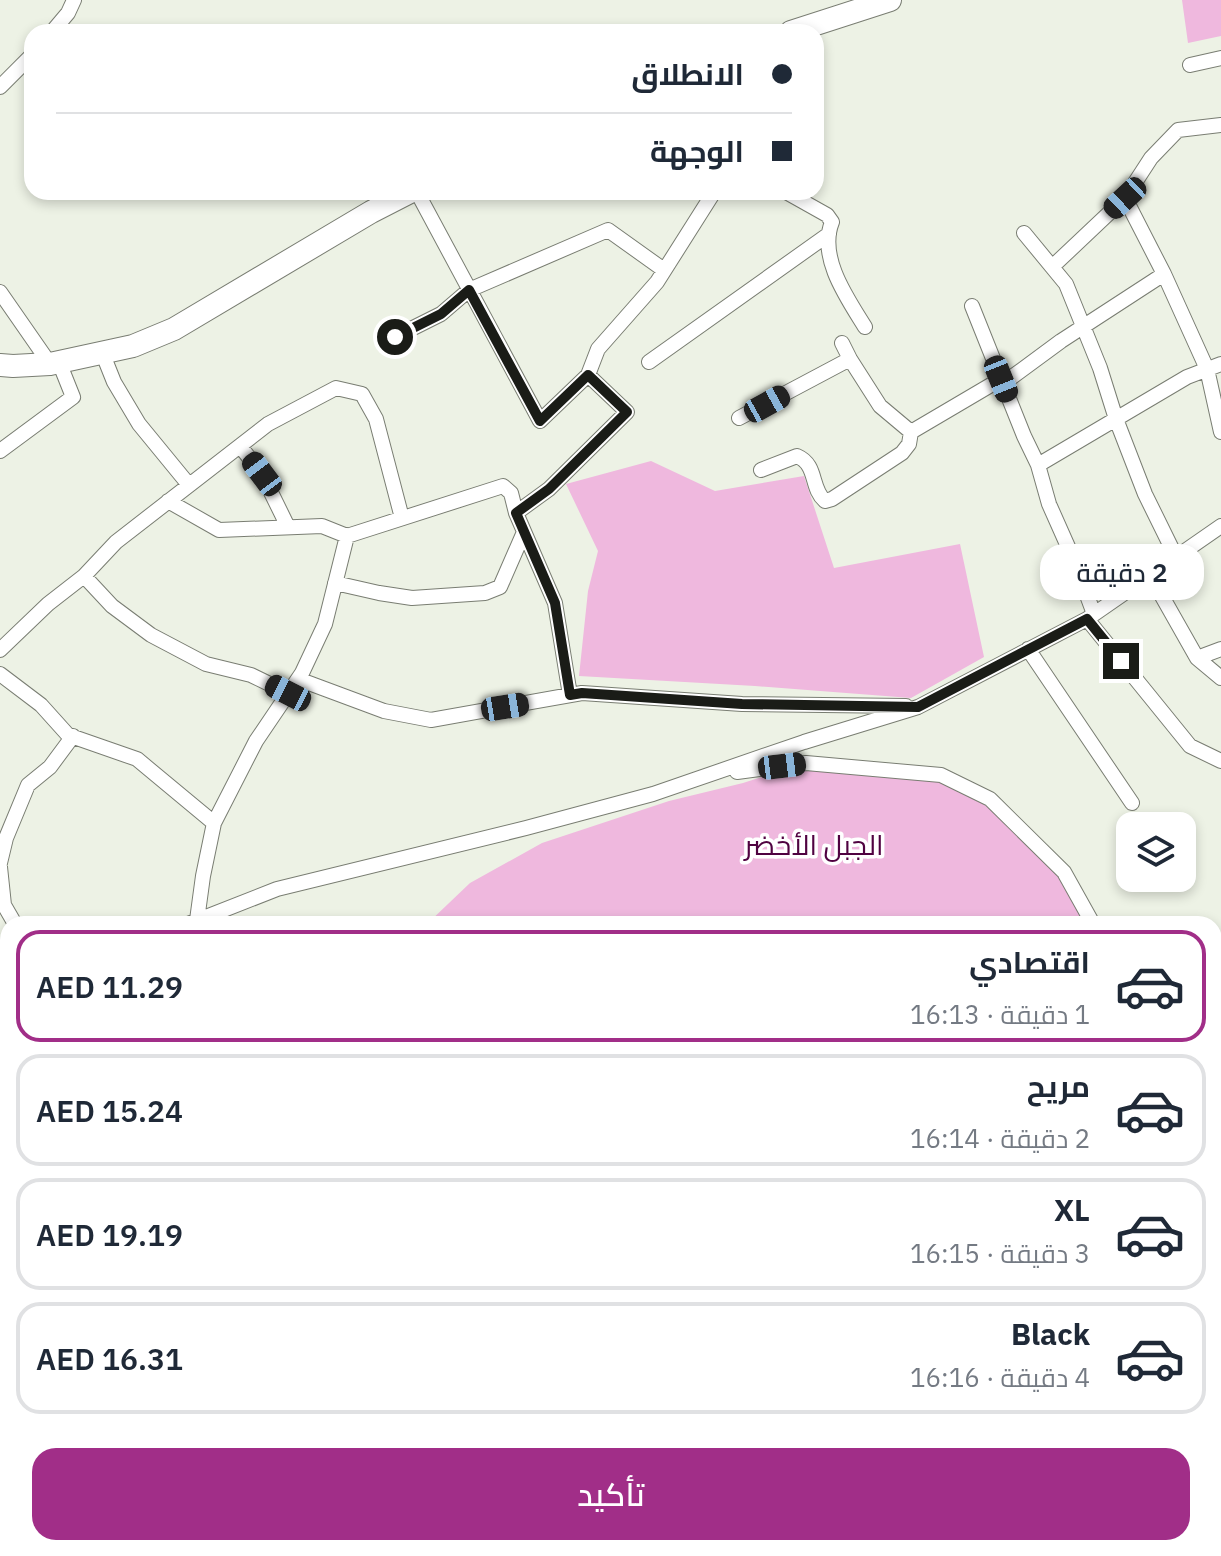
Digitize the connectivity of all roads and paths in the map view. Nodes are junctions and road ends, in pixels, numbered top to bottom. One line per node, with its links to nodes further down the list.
1 (74, 0): 3 (street)
2 (881, 1): 4 (street)
3 (59, 24)
4 (814, 24)
5 (1221, 58): 7 (street)
6 (24, 63): 8 (street)
7 (1190, 65)
8 (0, 87)
9 (1221, 125): 10 (street)
10 (1125, 198): 17 (street); 19 (street)
11 (394, 200): 27 (street)
12 (421, 200): 20 (street)
13 (709, 200): 18 (street)
14 (800, 200): 16 (street)
15 (1024, 233): 17 (street)
16 (829, 234): 24 (street); 29 (street)
17 (1052, 267): 23 (street)
18 (664, 270): 20 (street); 33 (street)
19 (1164, 274): 23 (street); 32 (street)
20 (469, 290): 25 (street); 33 (street)
21 (0, 292): 30 (street)
22 (972, 306): 34 (street)
23 (1084, 326): 34 (street); 36 (street)
24 (865, 327)
25 (395, 337)
26 (842, 343): 28 (street)
27 (102, 352): 30 (street); 43 (street)
28 (850, 359): 35 (street); 37 (street)
29 (649, 362)
30 (54, 363): 31 (street); 40 (street)
31 (0, 365)
32 (1214, 366): 36 (street); 38 (street)
33 (588, 375): 45 (street)
34 (1001, 379): 37 (street); 41 (street)
35 (739, 418)
36 (1116, 419): 41 (street); 51 (street)
37 (911, 432): 42 (street)
38 (1221, 432)
39 (240, 446): 43 (street); 46 (street); 48 (street)
40 (0, 451)
41 (1038, 465): 55 (street)
42 (761, 470)
43 (189, 485): 44 (street)
44 (168, 501): 48 (street); 53 (street)
45 (516, 513): 46 (street); 49 (street)
46 (402, 518): 50 (street)
47 (1221, 526): 51 (street)
48 (288, 527): 50 (street)
49 (524, 532): 54 (street); 64 (street)
50 (347, 536): 54 (street)
51 (1176, 557): 52 (street)
52 (1150, 575): 55 (street); 59 (street)
53 (84, 576): 58 (street); 63 (street)
54 (335, 583): 62 (street)
55 (1091, 616): 56 (street); 67 (street)
56 (1028, 649): 65 (street); 69 (street)
57 (1221, 649): 59 (street)
58 (0, 650)
59 (1197, 658): 61 (street)
60 (0, 674): 66 (street)
61 (1221, 678)
62 (298, 679): 63 (street); 64 (street)
63 (288, 693): 70 (street)
64 (570, 695): 65 (street)
65 (918, 707): 68 (street)
66 (73, 736): 70 (street); 71 (street)
67 (1221, 761)
68 (708, 775): 74 (street); 75 (street)
69 (1132, 803)
70 (214, 823): 73 (street)
71 (0, 865): 72 (street)
72 (10, 916)
73 (193, 916)
74 (225, 916)
75 (1089, 916)

